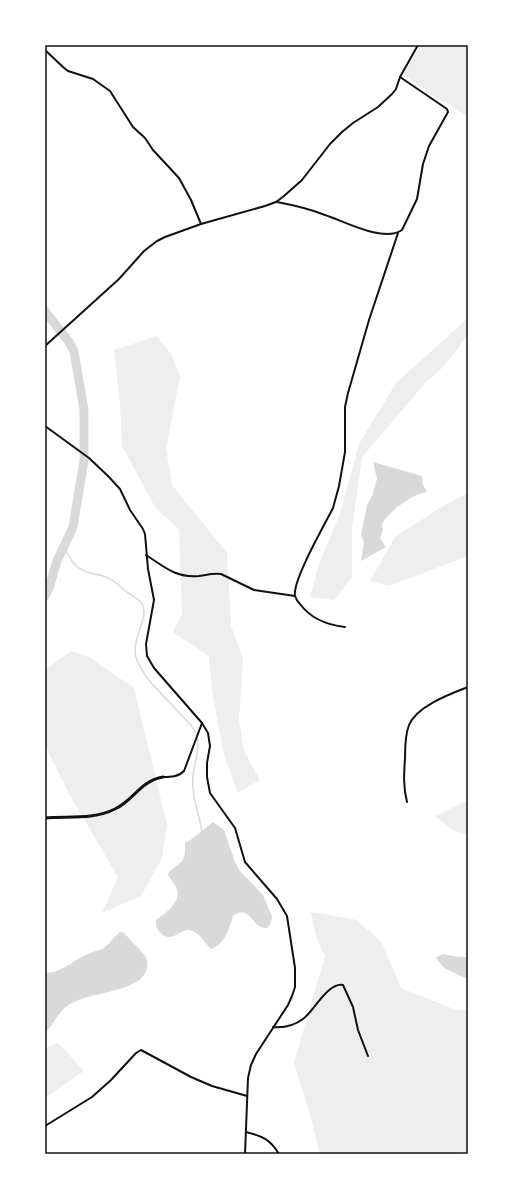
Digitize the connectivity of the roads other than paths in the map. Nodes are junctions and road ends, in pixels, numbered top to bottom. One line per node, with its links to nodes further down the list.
1 (418, 45): 3 (street)
2 (45, 50): 5 (street)
3 (400, 77): 4 (street); 6 (street)
4 (276, 202): 5 (street); 6 (street)
5 (201, 224): 7 (street)
6 (398, 233): 10 (street)
7 (45, 346)
8 (45, 426): 9 (street)
9 (146, 555): 10 (street); 13 (street)
10 (295, 596): 11 (street)
11 (345, 627)
12 (468, 687): 15 (street)
13 (202, 723): 14 (street); 17 (street)
14 (163, 777): 16 (street)
15 (407, 802)
16 (45, 818)
17 (273, 1027): 18 (street); 19 (street)
18 (368, 1056)
19 (247, 1096): 20 (street); 21 (street)
20 (45, 1126)
21 (246, 1132): 22 (street); 23 (street)
22 (245, 1154)
23 (279, 1154)

